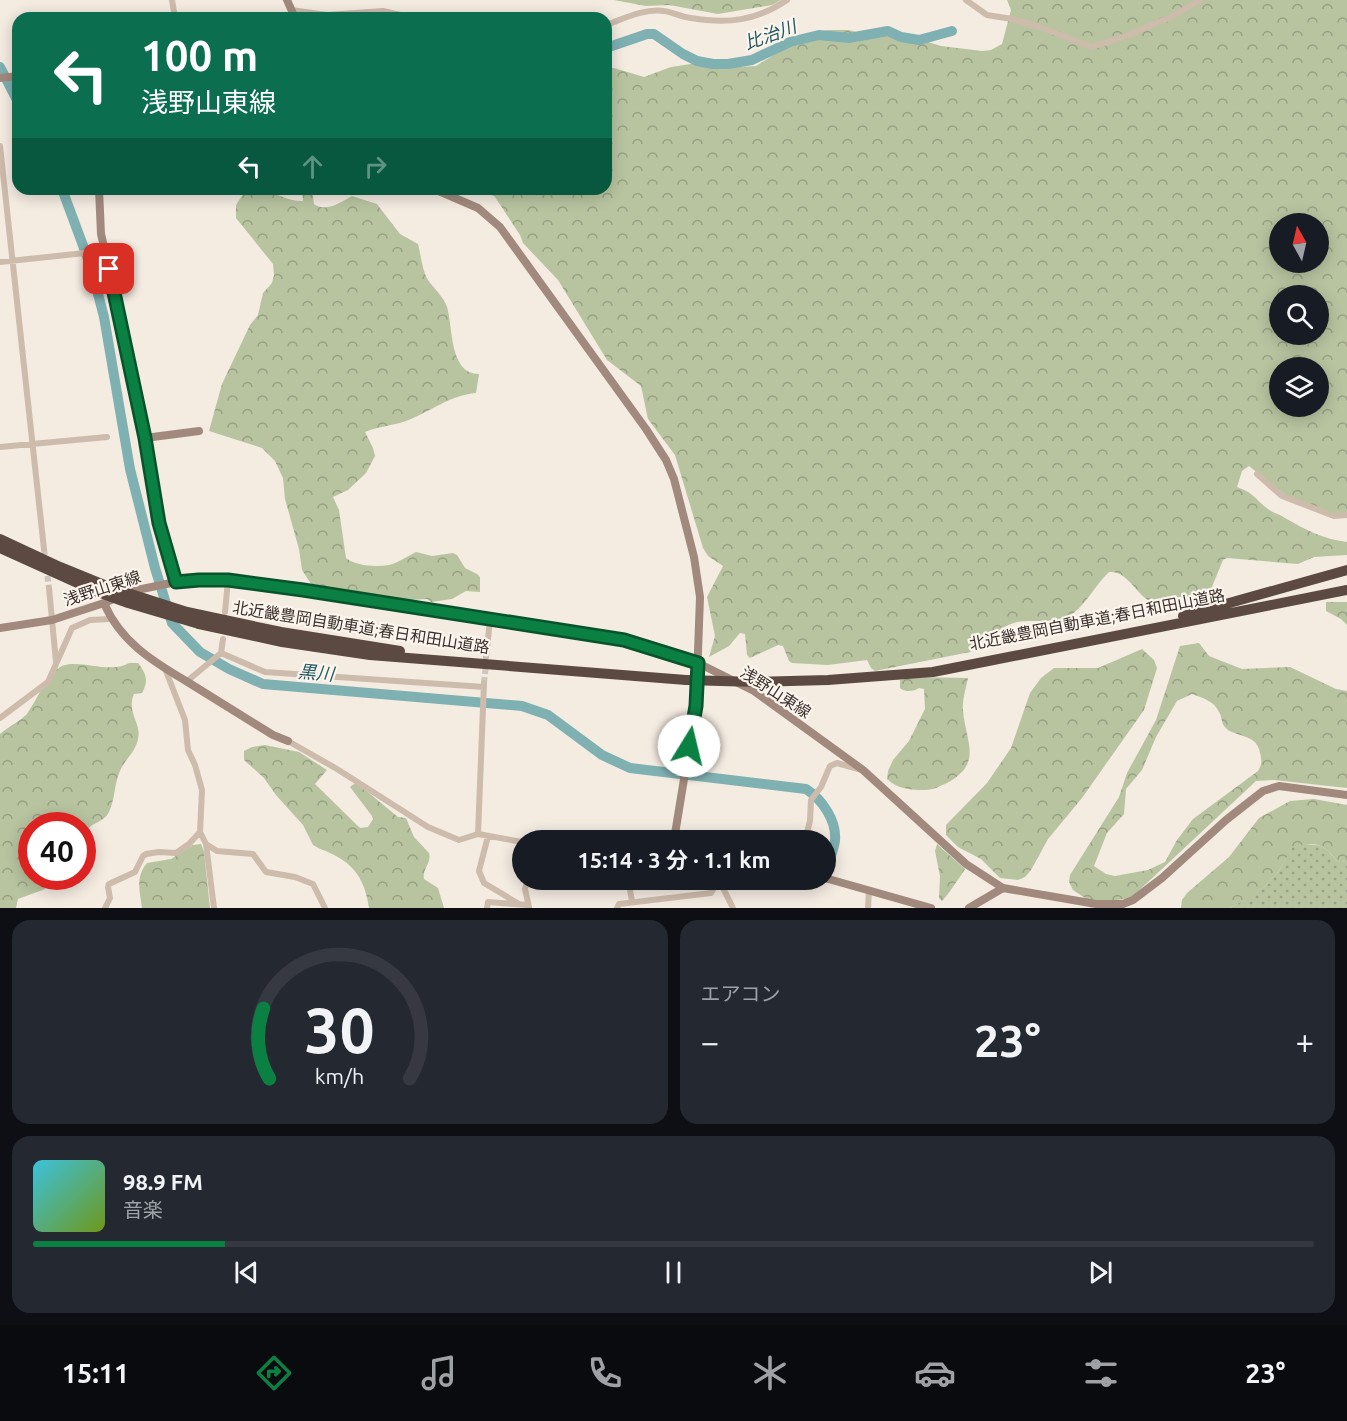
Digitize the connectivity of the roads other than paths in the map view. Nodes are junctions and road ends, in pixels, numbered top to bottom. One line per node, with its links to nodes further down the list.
1 (787, 0): 6 (street)
2 (966, 0): 3 (street)
3 (1200, 0)
4 (369, 12): 5 (street)
5 (387, 12)
6 (612, 23)
7 (0, 146): 11 (street)
8 (99, 195): 10 (street)
9 (452, 195): 40 (street)
10 (102, 251): 11 (street); 15 (street)
11 (13, 260): 12 (street); 16 (street)
12 (0, 262)
13 (199, 431): 15 (street)
14 (107, 437): 16 (street)
15 (145, 438): 26 (street)
16 (33, 445): 17 (street); 22 (street)
17 (0, 447)
18 (1257, 474): 19 (street)
19 (1347, 515)
20 (0, 531): 27 (highway)
21 (0, 539): 27 (highway, 北近畿豊岡自動車道;春日和田山道路)
22 (44, 549)
23 (0, 550): 27 (highway, 北近畿豊岡自動車道;春日和田山道路)
24 (1347, 570): 35 (highway)
25 (228, 580): 26 (street, 浅野山東線); 31 (street); 34 (street, 浅野山東線)
26 (176, 582): 30 (street, 浅野山東線)
27 (101, 587): 42 (highway, 北近畿豊岡自動車道;春日和田山道路, bridge); 42 (highway, 北近畿豊岡自動車道;春日和田山道路, bridge)
28 (48, 588): 33 (street)
29 (1347, 590): 35 (highway, 北近畿豊岡自動車道;春日和田山道路); 44 (highway, 北近畿豊岡自動車道;春日和田山道路)
30 (104, 603): 32 (street); 33 (street, 浅野山東線)
31 (225, 612)
32 (110, 619): 41 (street); 43 (street)
33 (52, 620): 36 (street, 浅野山東線); 41 (street)
34 (490, 620): 39 (street); 40 (street, 浅野山東線)
35 (1154, 625): 44 (highway, 北近畿豊岡自動車道;春日和田山道路)
36 (0, 628)
37 (224, 639): 38 (street)
38 (221, 653): 45 (street); 53 (street)
39 (486, 657)
40 (698, 663): 48 (street, 浅野山東線); 50 (street)
41 (57, 664): 46 (street)
42 (516, 666): 44 (highway, 北近畿豊岡自動車道;春日和田山道路, bridge)
43 (166, 671): 45 (street); 52 (street)
44 (853, 679)
45 (186, 682): 47 (street)
46 (0, 718)
47 (288, 741): 53 (street)
48 (863, 770): 51 (street); 58 (street, 浅野山東線)
49 (1347, 795): 58 (street, 浅野山東線)
50 (676, 830)
51 (807, 830)
52 (200, 832): 56 (street); 67 (street)
53 (478, 834): 54 (street)
54 (488, 836): 55 (street); 65 (street)
55 (512, 841)
56 (206, 844): 68 (street); 69 (street)
57 (836, 881): 63 (street)
58 (1003, 888): 75 (street)
59 (525, 890): 66 (street)
60 (630, 890): 64 (street)
61 (713, 890): 64 (street)
62 (724, 890): 72 (street)
63 (869, 890): 73 (street); 74 (street)
64 (632, 902): 71 (street)
65 (519, 904): 66 (street); 70 (street)
66 (528, 906)
67 (105, 908)
68 (214, 908)
69 (325, 908)
70 (487, 908)
71 (616, 908)
72 (733, 908)
73 (868, 908)
74 (931, 908)
75 (969, 908)

